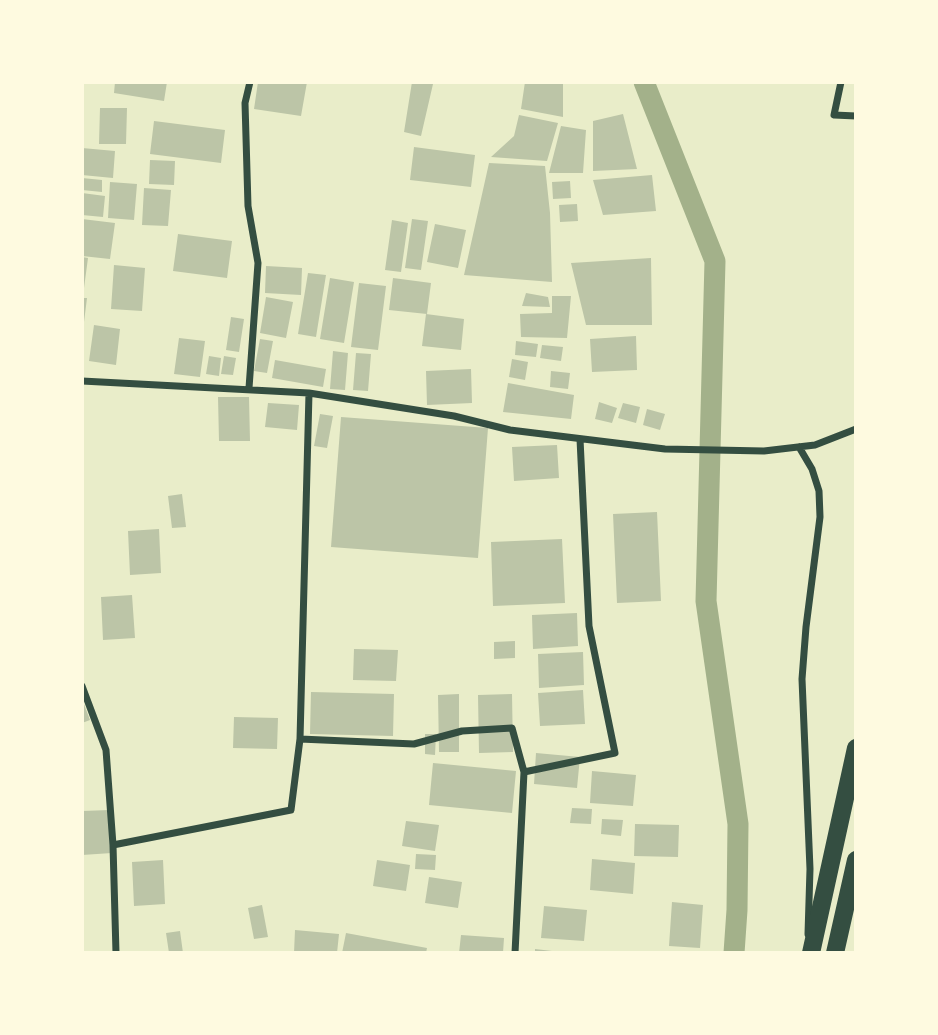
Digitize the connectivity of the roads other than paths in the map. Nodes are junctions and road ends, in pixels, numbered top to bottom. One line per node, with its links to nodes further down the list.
1 (250, 82): 5 (street)
2 (841, 82): 3 (street)
3 (856, 116)
4 (82, 382): 5 (street)
5 (249, 388): 6 (street)
6 (309, 393): 8 (street); 11 (street)
7 (856, 429): 9 (street)
8 (580, 439): 9 (street); 13 (street)
9 (799, 447): 18 (street)
10 (82, 686): 14 (street)
11 (300, 739): 13 (street); 14 (street)
12 (856, 748): 18 (highway)
13 (524, 772): 17 (street)
14 (113, 845): 16 (street)
15 (856, 860): 19 (highway)
16 (116, 953)
17 (515, 953)
18 (808, 953)
19 (835, 953)

